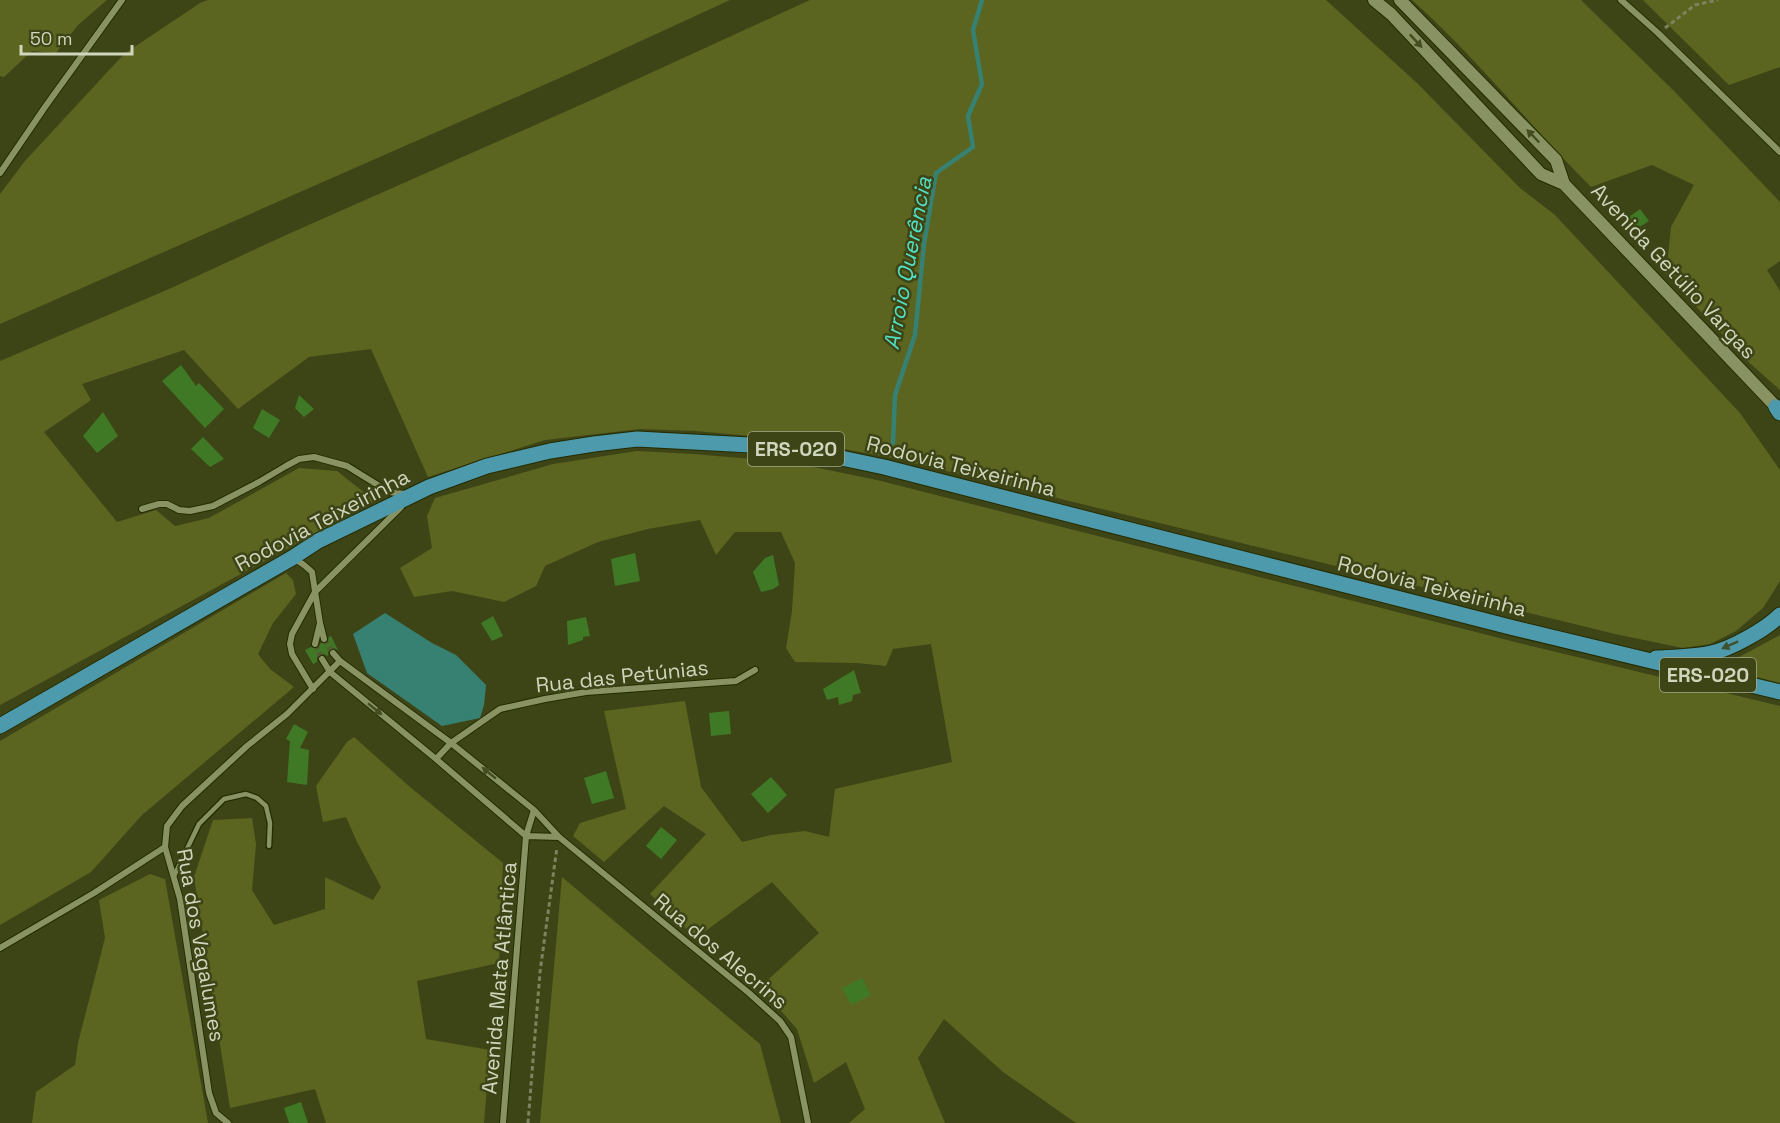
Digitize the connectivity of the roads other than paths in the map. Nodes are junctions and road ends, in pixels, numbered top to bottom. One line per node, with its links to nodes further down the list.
1 (122, 0): 6 (street)
2 (1374, 0): 7 (main road, Avenida Getúlio Vargas, one-way to 7)
3 (1400, 0): 7 (main road, Avenida Getúlio Vargas, one-way to 3)
4 (1621, 0): 5 (street)
5 (1780, 152)
6 (0, 173)
7 (1564, 184): 8 (main road, Avenida Getúlio Vargas)
8 (1779, 410)
9 (411, 495): 10 (street); 11 (main road, Rodovia Teixeirinha / ERS-020); 12 (street); 19 (main road, Rodovia Teixeirinha / ERS-020)
10 (142, 509)
11 (292, 558): 12 (street); 25 (main road, Rodovia Teixeirinha / ERS-020)
12 (315, 592): 14 (street); 23 (street)
13 (1780, 615): 19 (main road, one-way to 19)
14 (320, 622): 15 (street); 16 (street)
15 (324, 639)
16 (315, 644)
17 (333, 653): 20 (street)
18 (322, 659): 22 (street, Avenida Mata Atlântica)
19 (1636, 659): 24 (main road, Rodovia Teixeirinha / ERS-020)
20 (340, 661): 22 (street, Rua dos Vagalumes); 26 (street)
21 (755, 670): 26 (street, Rua das Petúnias)
22 (330, 672): 23 (street, Rua dos Vagalumes); 27 (street, Avenida Mata Atlântica, one-way to 27)
23 (313, 688): 32 (street, Rua dos Vagalumes)
24 (1780, 692)
25 (0, 726)
26 (451, 743): 27 (street, Rua das Petúnias); 28 (street, one-way to 26)
27 (436, 759): 29 (street, Avenida Mata Atlântica)
28 (534, 810): 29 (street, Avenida Mata Atlântica); 30 (street, Rua dos Alecrins)
29 (526, 836): 30 (street); 36 (street, Avenida Mata Atlântica)
30 (559, 837): 37 (street, Rua dos Alecrins)
31 (269, 846): 33 (lane)
32 (165, 847): 33 (street, Rua dos Vagalumes); 34 (street)
33 (173, 878): 35 (street, Rua dos Vagalumes)
34 (0, 948)
35 (228, 1123)
36 (503, 1123)
37 (808, 1123)

